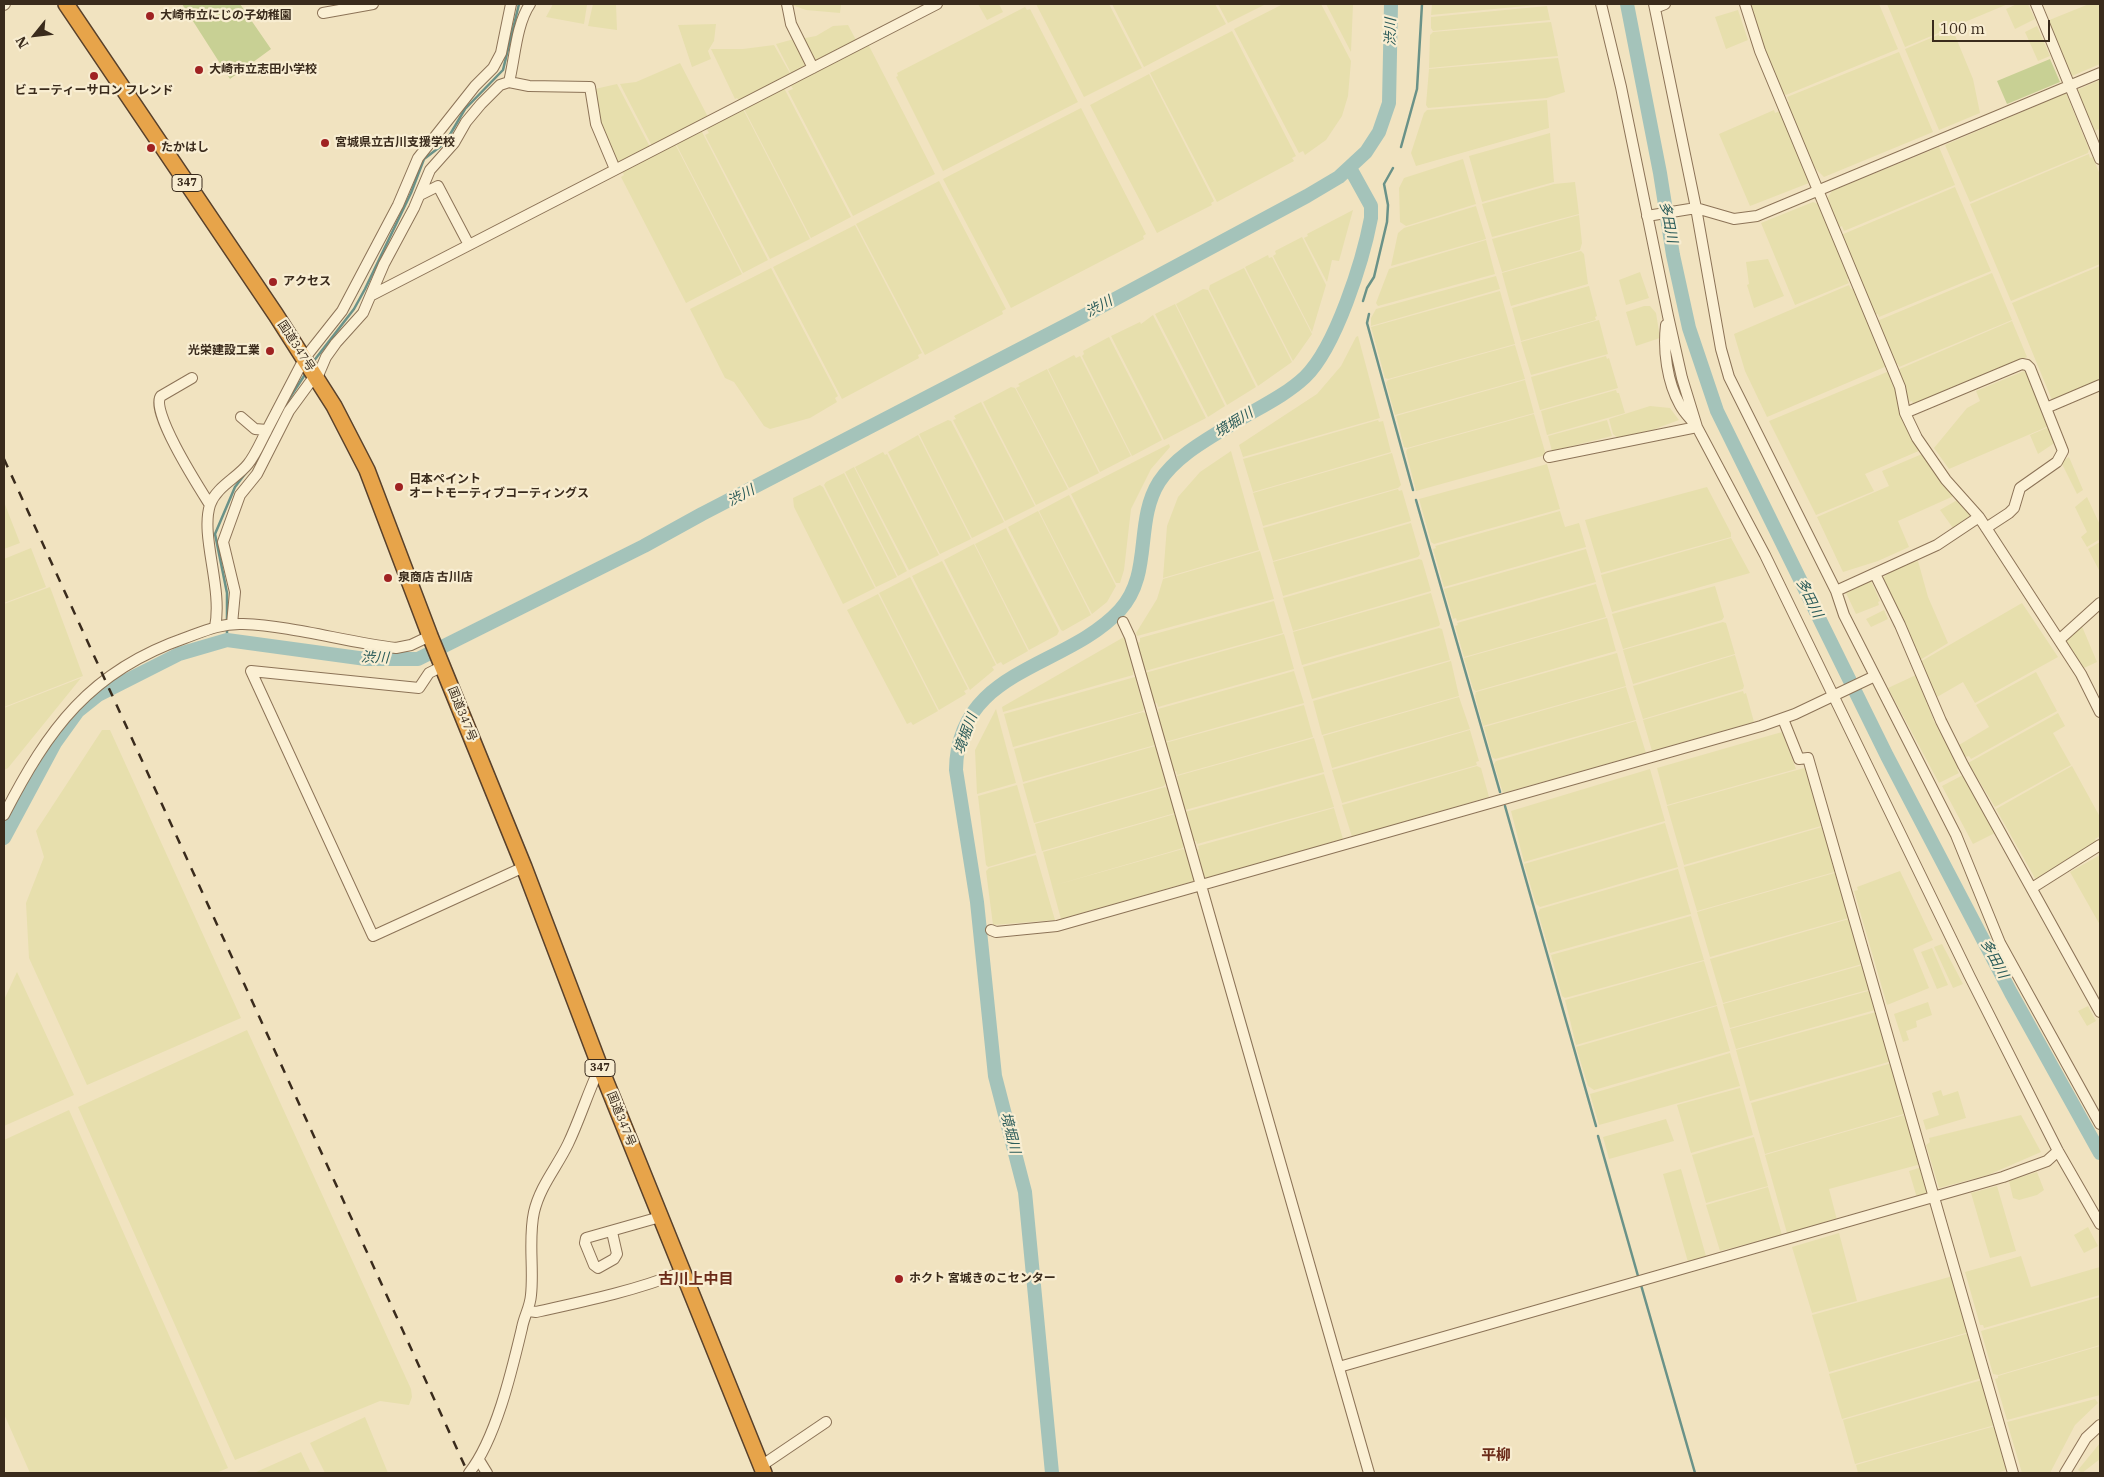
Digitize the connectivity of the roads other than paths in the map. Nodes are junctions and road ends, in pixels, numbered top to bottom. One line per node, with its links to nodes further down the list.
1 (66, 4): 25 (highway, 国道347号 / 347)
2 (373, 4): 12 (street)
3 (511, 4): 25 (street)
4 (787, 4): 13 (street)
5 (937, 4): 13 (street)
6 (1601, 4): 22 (street)
7 (1665, 4): 10 (street)
8 (1745, 4): 19 (street)
9 (2036, 4): 16 (street)
10 (1655, 6): 21 (street)
11 (524, 7): 15 (street)
12 (323, 13)
13 (814, 68): 18 (street)
14 (2100, 72): 16 (street)
15 (509, 82): 18 (street); 20 (street)
16 (2069, 86): 17 (street); 19 (street)
17 (2100, 159)
18 (615, 169): 23 (street)
19 (1818, 191): 21 (street); 29 (street)
20 (420, 195): 23 (street); 24 (street)
21 (1693, 208): 22 (street); 38 (street)
22 (1649, 215): 31 (street)
23 (470, 245): 24 (street)
24 (372, 295): 25 (street)
25 (311, 369): 32 (street); 41 (street); 42 (highway, 国道347号 / 347)
26 (192, 378): 34 (street)
27 (2100, 385): 28 (street)
28 (2046, 408): 29 (street); 36 (street)
29 (1905, 413): 35 (street)
30 (242, 417): 32 (street)
31 (1697, 427): 33 (street); 46 (street)
32 (267, 430): 34 (street)
33 (1549, 457)
34 (210, 505): 41 (street)
35 (1979, 517): 36 (street); 37 (street)
36 (1986, 528): 43 (street)
37 (1875, 574): 38 (street); 53 (street)
38 (1836, 591): 45 (street)
39 (2100, 603): 43 (street)
40 (1123, 622): 52 (street)
41 (224, 625): 42 (street); 49 (street)
42 (431, 639): 44 (highway, 国道347号 / 347)
43 (2059, 640): 47 (street)
44 (441, 663): 51 (highway, 国道347号 / 347); 51 (street)
45 (1873, 676): 46 (street); 57 (street)
46 (1834, 696): 48 (street); 58 (street)
47 (2100, 712)
48 (1783, 719): 52 (street); 59 (street)
49 (4, 814)
50 (2100, 845): 53 (street)
51 (524, 868): 56 (highway, 国道347号 / 347)
52 (1200, 886): 54 (street); 65 (street)
53 (2032, 888): 55 (street)
54 (991, 930)
55 (2100, 1012)
56 (600, 1067): 60 (highway, 国道347号 / 347); 64 (street)
57 (2100, 1124)
58 (2058, 1151): 59 (street); 61 (street)
59 (1934, 1196): 65 (street); 73 (street)
60 (660, 1217): 62 (street); 63 (highway, 国道347号 / 347)
61 (2100, 1224)
62 (612, 1232)
63 (682, 1272): 64 (street); 69 (highway, 国道347号 / 347)
64 (529, 1311): 68 (street)
65 (1339, 1367): 72 (street)
66 (826, 1422): 69 (street)
67 (2100, 1424): 74 (street)
68 (479, 1460): 70 (street); 71 (street)
69 (763, 1470)
70 (470, 1473)
71 (487, 1473)
72 (1369, 1473)
73 (2013, 1473)
74 (2065, 1473)

